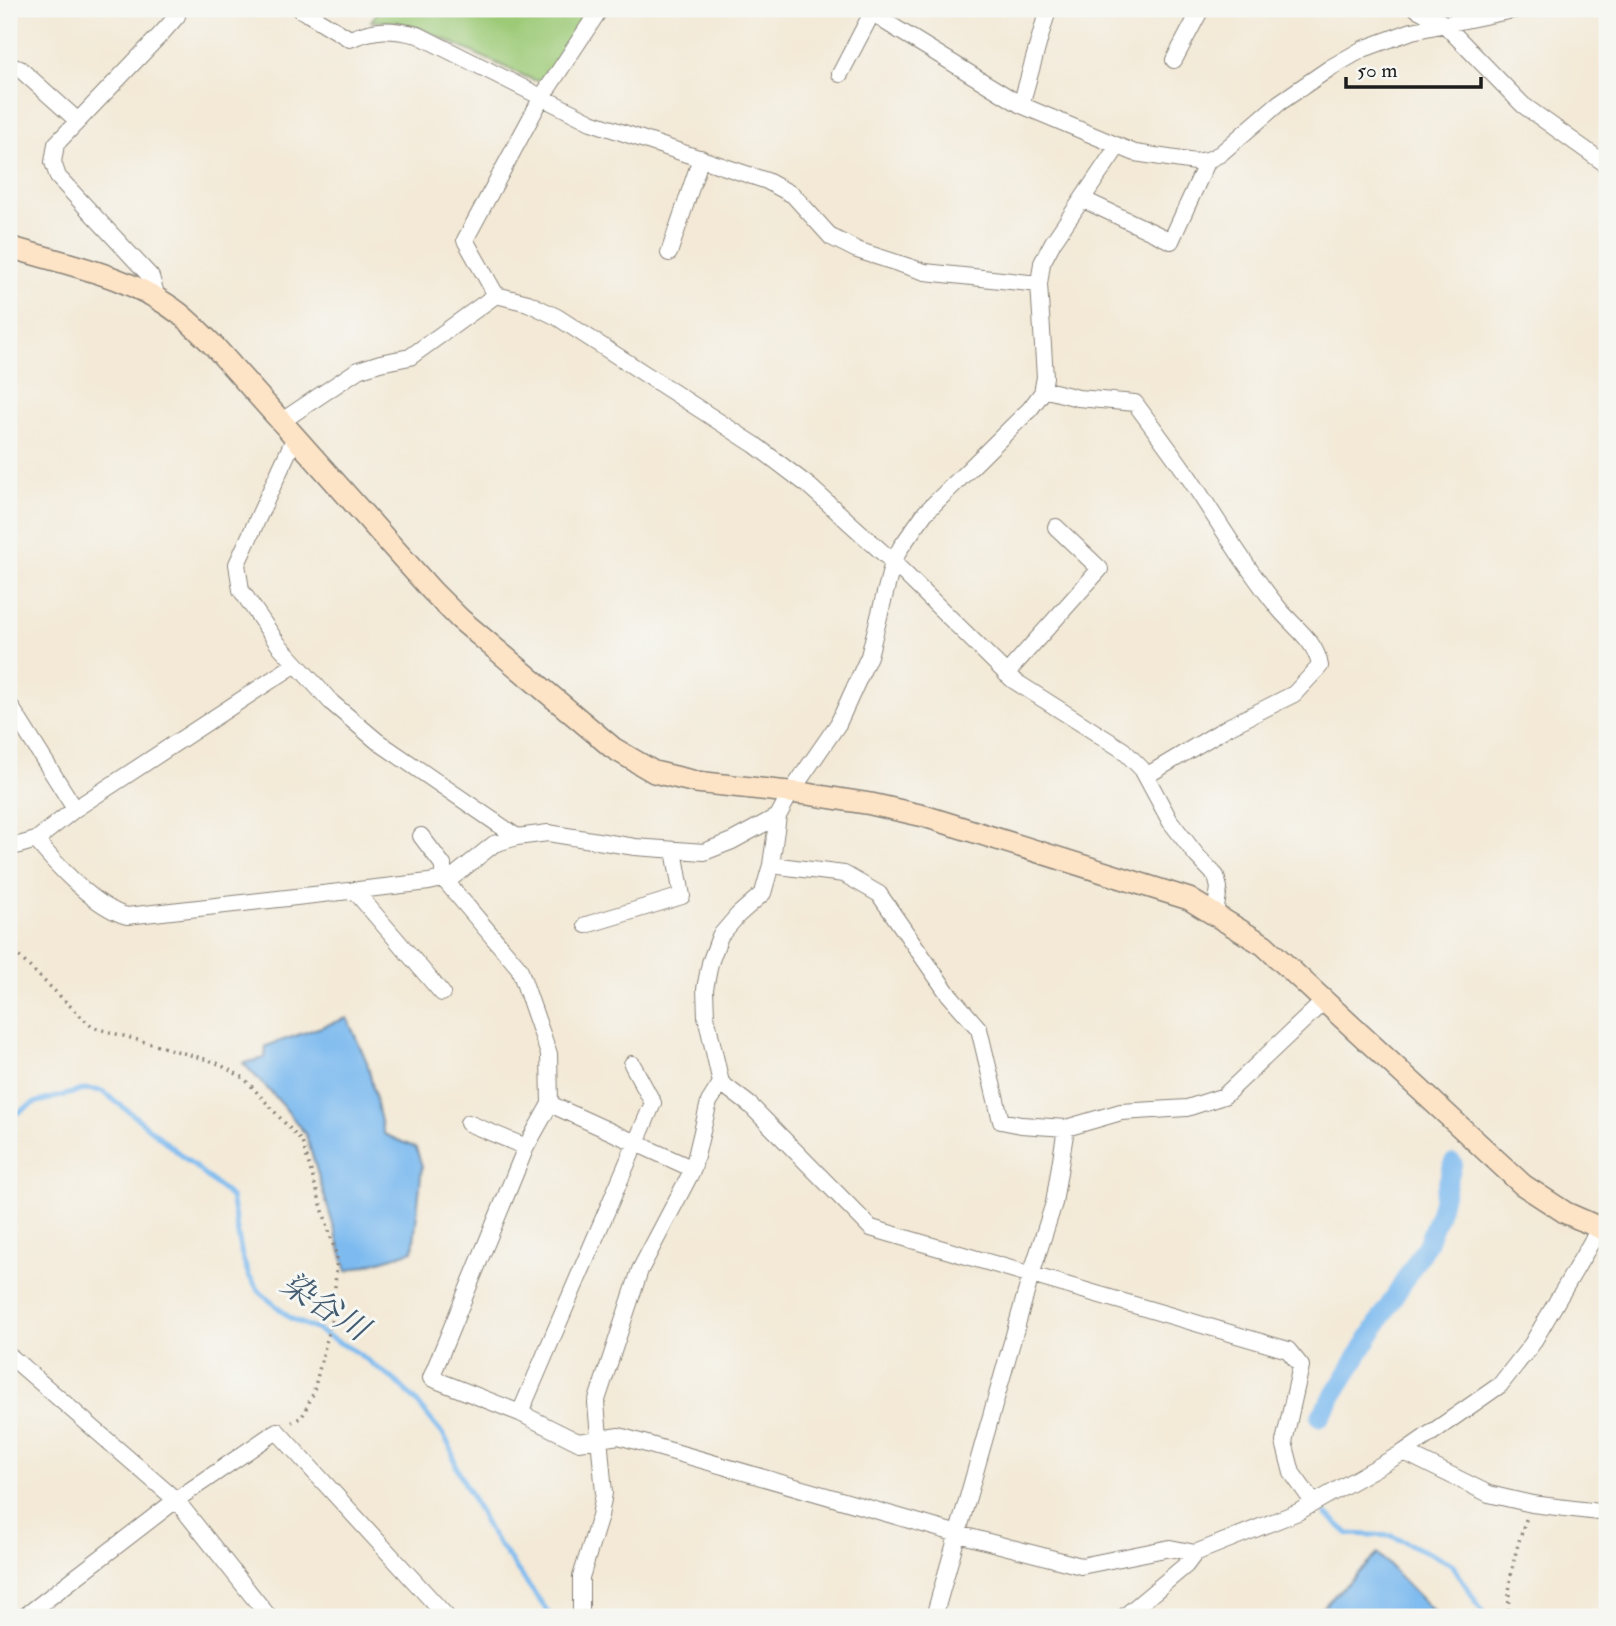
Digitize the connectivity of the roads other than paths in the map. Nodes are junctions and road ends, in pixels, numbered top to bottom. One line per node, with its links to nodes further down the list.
1 (176, 9): 15 (street)
2 (300, 9): 13 (street)
3 (600, 9): 13 (street)
4 (1048, 9): 14 (street)
5 (1201, 9): 10 (street)
6 (1417, 9): 9 (street)
7 (1518, 9): 9 (street)
8 (872, 10): 12 (street); 14 (street)
9 (1443, 23): 18 (street); 19 (street)
10 (1174, 60)
11 (9, 66): 15 (street)
12 (840, 74)
13 (542, 97): 17 (street); 24 (street)
14 (1021, 105): 16 (street)
15 (78, 121): 25 (street)
16 (1118, 146): 18 (street); 20 (street)
17 (701, 158): 22 (street); 23 (street)
18 (1208, 160): 20 (street)
19 (1607, 165)
20 (1082, 199): 23 (street)
21 (9, 247): 25 (street)
22 (669, 253)
23 (1039, 284): 26 (street)
24 (496, 295): 27 (street); 29 (street)
25 (158, 301): 27 (street)
26 (1043, 388): 29 (street); 33 (street)
27 (288, 429): 30 (street); 34 (street)
28 (1056, 527): 31 (street)
29 (893, 562): 31 (street); 34 (street)
30 (296, 663): 35 (street); 38 (street)
31 (1006, 674): 33 (street)
32 (9, 704): 35 (street)
33 (1146, 776): 45 (street)
34 (791, 792): 36 (street); 45 (street)
35 (75, 809): 39 (street)
36 (778, 816): 41 (street); 42 (street)
37 (421, 836): 43 (street)
38 (517, 836): 41 (street); 43 (street)
39 (36, 841): 40 (street); 44 (street)
40 (9, 848)
41 (674, 850): 46 (street)
42 (771, 865): 50 (street); 53 (street)
43 (443, 878): 44 (street); 51 (street)
44 (354, 890): 47 (street)
45 (1215, 914): 48 (street)
46 (586, 925)
47 (442, 993)
48 (1324, 1001): 53 (street); 57 (street)
49 (632, 1064): 54 (street)
50 (721, 1083): 56 (street); 58 (street)
51 (550, 1104): 54 (street); 55 (street)
52 (468, 1123): 55 (street)
53 (1066, 1128): 58 (street)
54 (636, 1143): 56 (street); 60 (street)
55 (526, 1146): 60 (street)
56 (693, 1169): 61 (street)
57 (1605, 1227): 62 (street)
58 (1031, 1275): 64 (street); 66 (street)
59 (9, 1355): 63 (street)
60 (520, 1413): 61 (street)
61 (601, 1438): 66 (street); 71 (street)
62 (1404, 1452): 64 (street); 65 (street)
63 (176, 1500): 68 (street); 69 (street); 70 (street)
64 (1314, 1502): 67 (street)
65 (1607, 1513)
66 (958, 1534): 67 (street); 72 (street)
67 (1195, 1553): 73 (street)
68 (24, 1617)
69 (270, 1617)
70 (447, 1617)
71 (581, 1617)
72 (934, 1617)
73 (1124, 1617)

